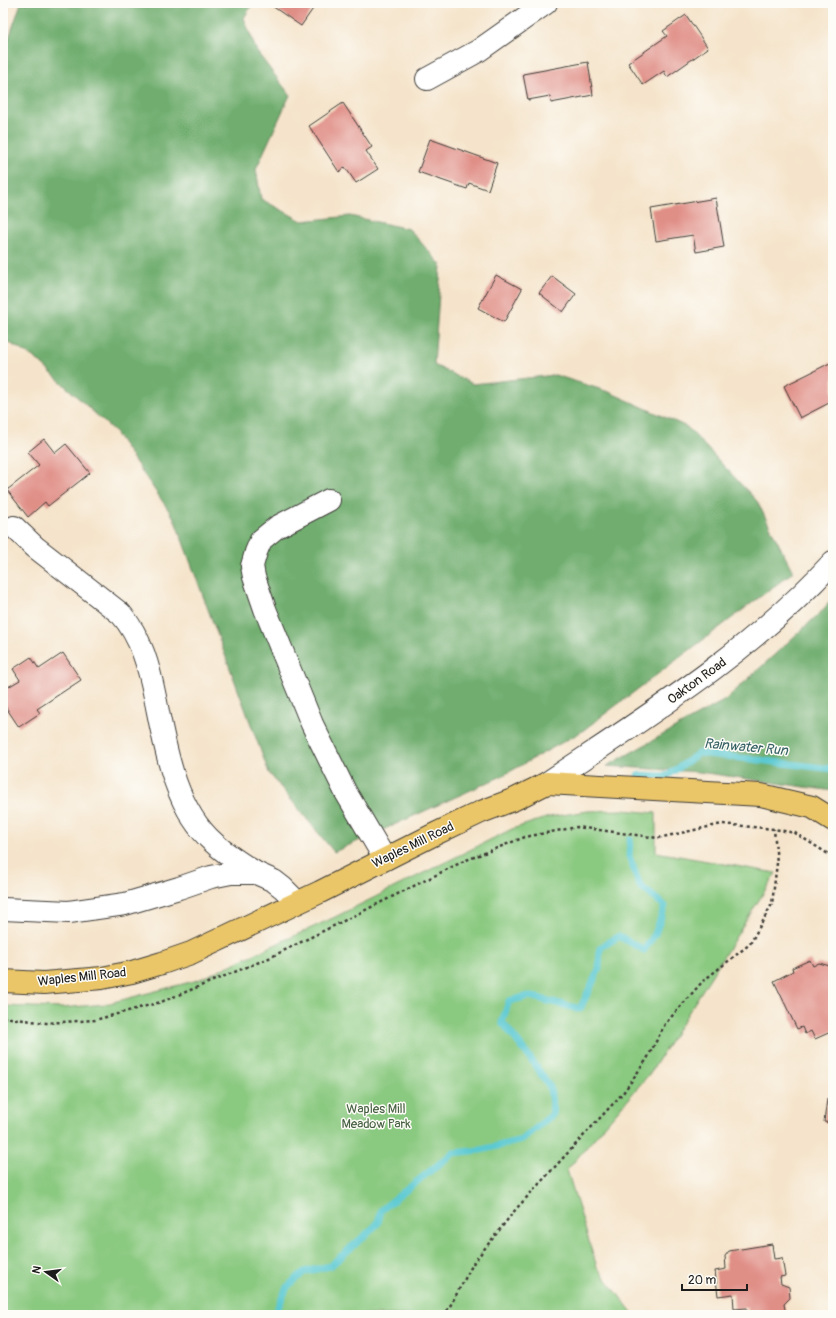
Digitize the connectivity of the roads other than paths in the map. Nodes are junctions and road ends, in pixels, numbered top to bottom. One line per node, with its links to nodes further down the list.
1 (546, 3): 2 (street)
2 (427, 79)
3 (330, 500): 8 (street)
4 (14, 527): 9 (street)
5 (833, 562): 6 (street, Oakton Road)
6 (547, 783): 7 (main road, Waples Mill Road); 8 (main road, Waples Mill Road)
7 (833, 820)
8 (385, 859): 10 (main road, Waples Mill Road)
9 (256, 873): 10 (street); 11 (street)
10 (297, 902): 12 (main road, Waples Mill Road)
11 (3, 909)
12 (3, 982)

